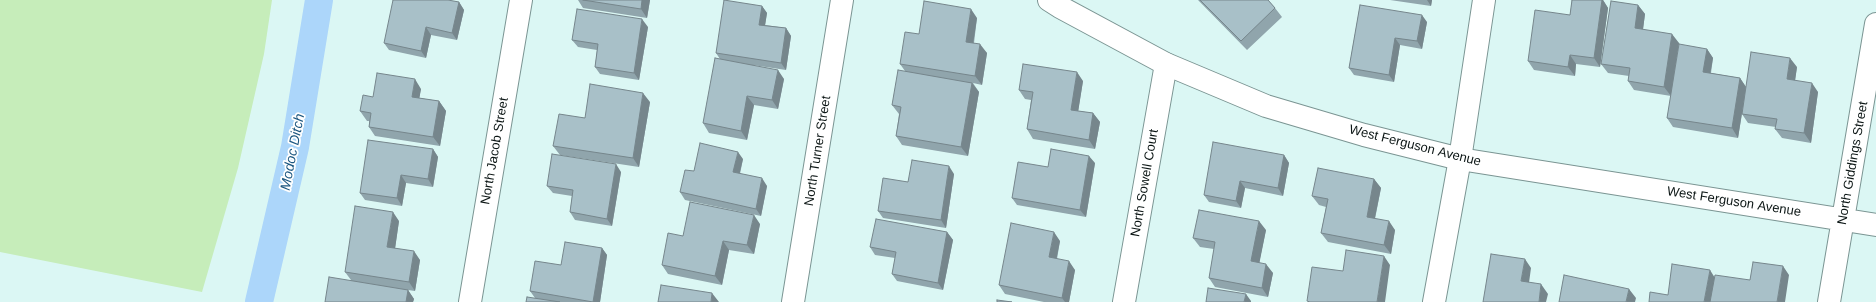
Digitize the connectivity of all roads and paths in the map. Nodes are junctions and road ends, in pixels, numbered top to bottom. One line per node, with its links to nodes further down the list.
1 (521, 0): 10 (street, North Jacob Street)
2 (842, 0): 11 (street, North Turner Street)
3 (1049, 0): 6 (street, West Ferguson Avenue)
4 (1484, 0): 7 (street)
5 (1876, 24): 8 (street, North Giddings Street)
6 (1166, 64): 7 (street, West Ferguson Avenue); 12 (street, North Sowell Court)
7 (1460, 160): 8 (street, West Ferguson Avenue); 13 (street)
8 (1843, 219): 9 (street, West Ferguson Avenue); 14 (street, North Giddings Street)
9 (1876, 225)
10 (470, 302)
11 (794, 302)
12 (1124, 302)
13 (1434, 302)
14 (1829, 302)

